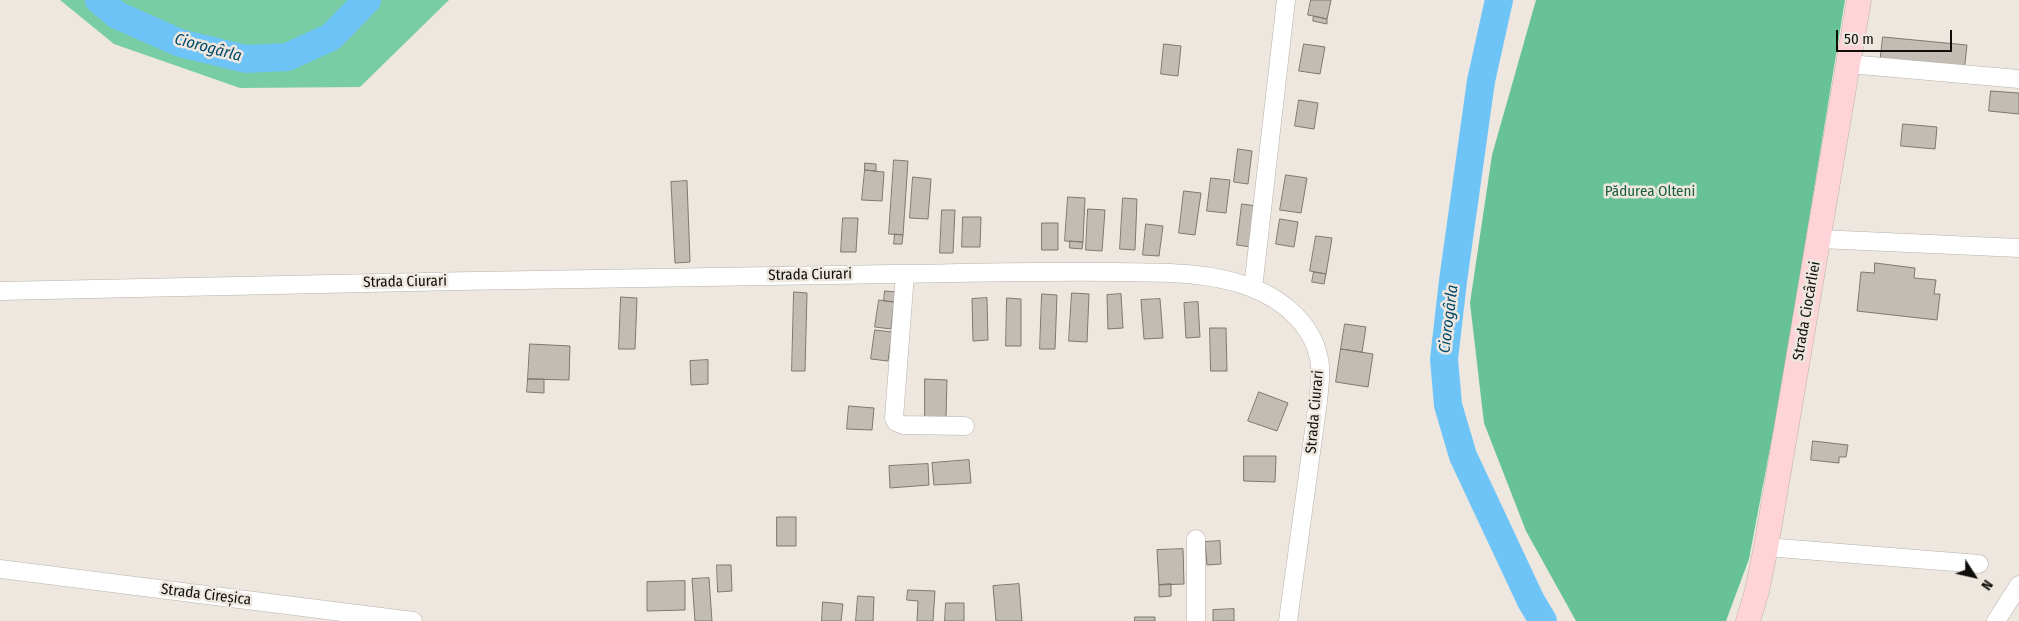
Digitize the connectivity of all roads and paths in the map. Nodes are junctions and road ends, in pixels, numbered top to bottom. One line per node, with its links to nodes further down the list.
1 (1286, 0): 8 (street)
2 (1859, 0): 3 (street, Strada Ciocârliei)
3 (1849, 64): 4 (street); 5 (street, Strada Ciocârliei)
4 (2019, 79)
5 (1820, 239): 6 (street); 12 (street, Strada Ciocârliei)
6 (2019, 248)
7 (905, 274): 8 (street, Strada Ciurari); 9 (street, Strada Ciurari); 10 (street)
8 (1253, 288): 18 (street, Strada Ciurari)
9 (0, 291)
10 (965, 426)
11 (1196, 539): 17 (street)
12 (1766, 547): 13 (street); 19 (street, Strada Ciocârliei)
13 (1980, 564)
14 (0, 569): 16 (street, Strada Cireșica)
15 (2019, 585): 20 (street)
16 (413, 621)
17 (1196, 621)
18 (1288, 621)
19 (1748, 621)
20 (1996, 621)

